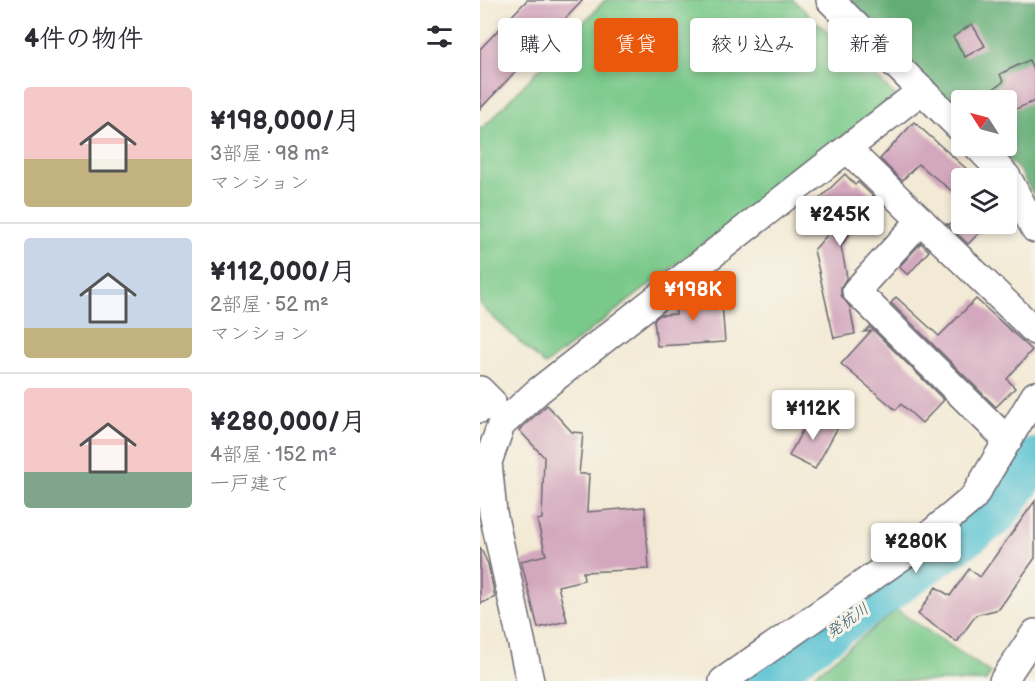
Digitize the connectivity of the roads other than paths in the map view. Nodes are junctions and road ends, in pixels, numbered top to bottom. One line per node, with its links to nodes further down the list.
1 (830, 0): 2 (street)
2 (922, 90): 3 (street); 4 (street)
3 (951, 119)
4 (847, 148): 6 (street); 12 (street)
5 (986, 156): 7 (street)
6 (921, 220): 8 (street); 10 (street)
7 (1035, 229)
8 (1035, 331)
9 (1035, 395): 10 (street)
10 (1008, 441): 13 (street)
11 (1035, 633): 14 (street)
12 (530, 681)
13 (723, 681)
14 (1003, 681)

